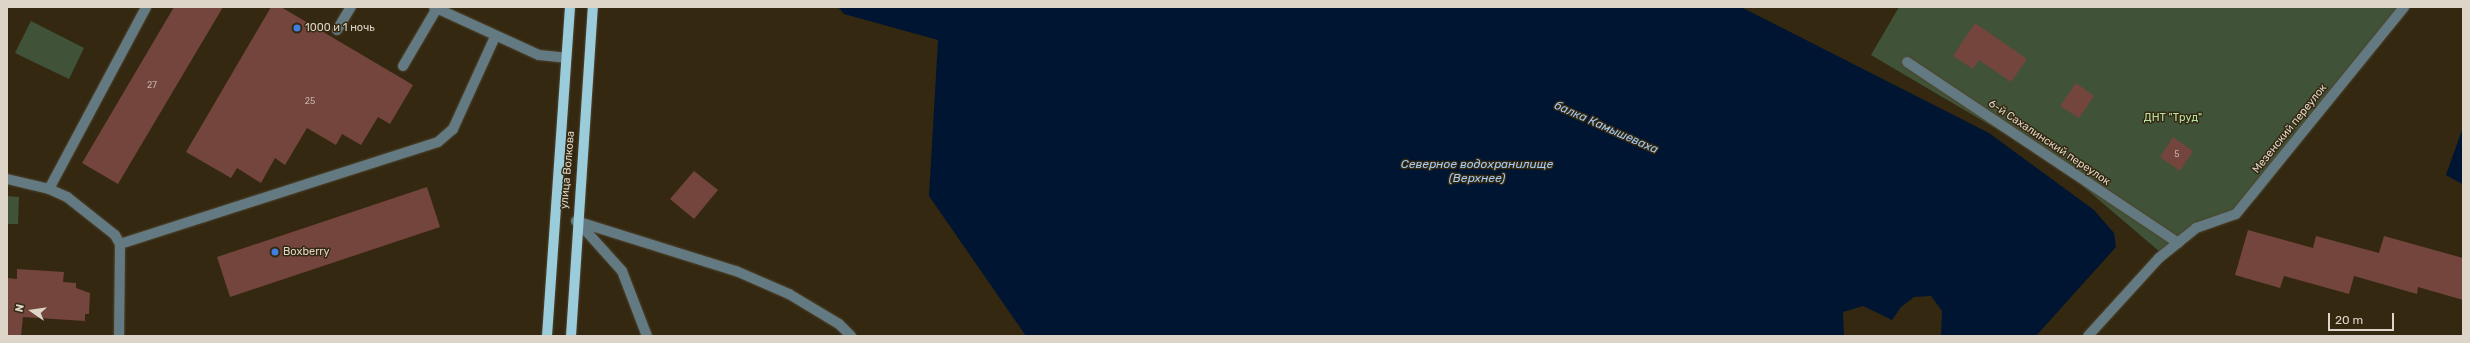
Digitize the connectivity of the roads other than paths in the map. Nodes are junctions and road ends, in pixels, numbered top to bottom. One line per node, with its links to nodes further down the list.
1 (146, 7): 13 (street)
2 (351, 7): 7 (street)
3 (570, 7): 9 (main road, улица Волкова)
4 (593, 7): 14 (main road, улица Волкова)
5 (2404, 7): 15 (street, Мезенский переулок)
6 (435, 8): 8 (street); 11 (street)
7 (337, 30)
8 (495, 37): 9 (street); 16 (street)
9 (566, 58): 18 (main road, улица Волкова)
10 (1907, 62): 15 (street, 6-й Сахалинский переулок)
11 (403, 66)
12 (7, 179): 13 (street)
13 (49, 189): 16 (street)
14 (576, 221): 19 (main road, улица Волкова); 20 (street); 21 (street)
15 (2178, 243): 22 (street, Мезенский переулок)
16 (120, 244): 17 (street)
17 (119, 336)
18 (547, 336)
19 (571, 336)
20 (647, 336)
21 (851, 336)
22 (2088, 336)

